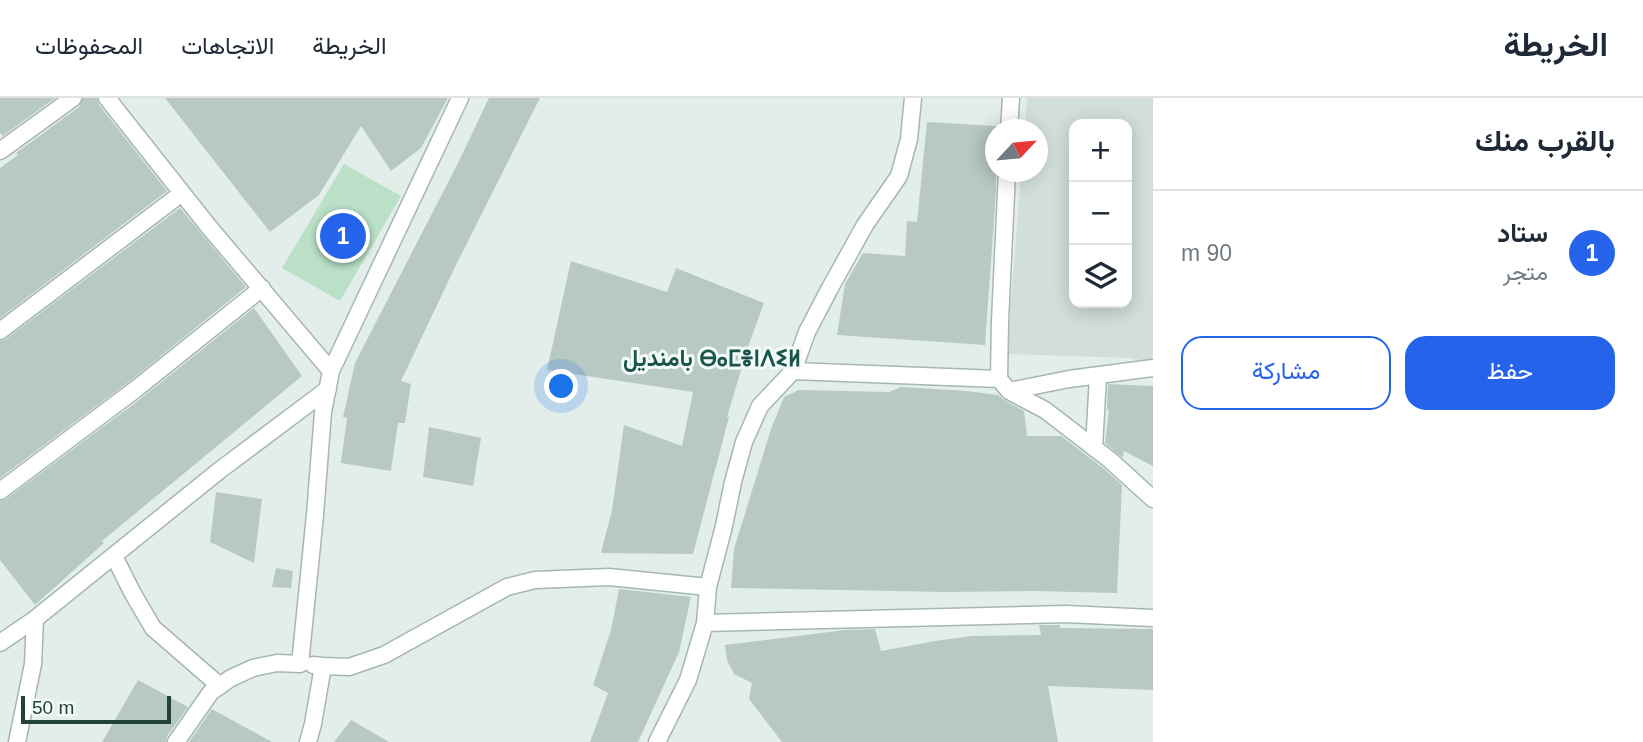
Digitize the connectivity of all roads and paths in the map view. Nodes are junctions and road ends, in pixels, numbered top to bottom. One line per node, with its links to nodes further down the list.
1 (73, 98): 7 (street)
2 (107, 98): 9 (street)
3 (460, 98): 13 (street)
4 (913, 98): 14 (street)
5 (1011, 98): 6 (street)
6 (1010, 119)
7 (1, 148)
8 (1007, 182): 16 (street)
9 (182, 193): 10 (street); 11 (street)
10 (261, 288): 13 (street); 19 (street)
11 (0, 331)
12 (1153, 368): 15 (street)
13 (331, 371): 17 (street)
14 (793, 371): 16 (street); 22 (street)
15 (1098, 376): 16 (street); 18 (street)
16 (1004, 385): 18 (street)
17 (327, 388): 21 (street); 27 (street)
18 (1094, 448): 20 (street)
19 (0, 491)
20 (1153, 499)
21 (114, 556): 24 (street); 29 (street)
22 (708, 587): 25 (street); 28 (street)
23 (1153, 618): 25 (street)
24 (35, 619): 26 (street); 30 (street)
25 (705, 623): 33 (street)
26 (0, 643)
27 (300, 664): 28 (street); 29 (street)
28 (323, 666): 32 (street)
29 (219, 686): 31 (street)
30 (17, 742)
31 (176, 742)
32 (308, 742)
33 (657, 742)

